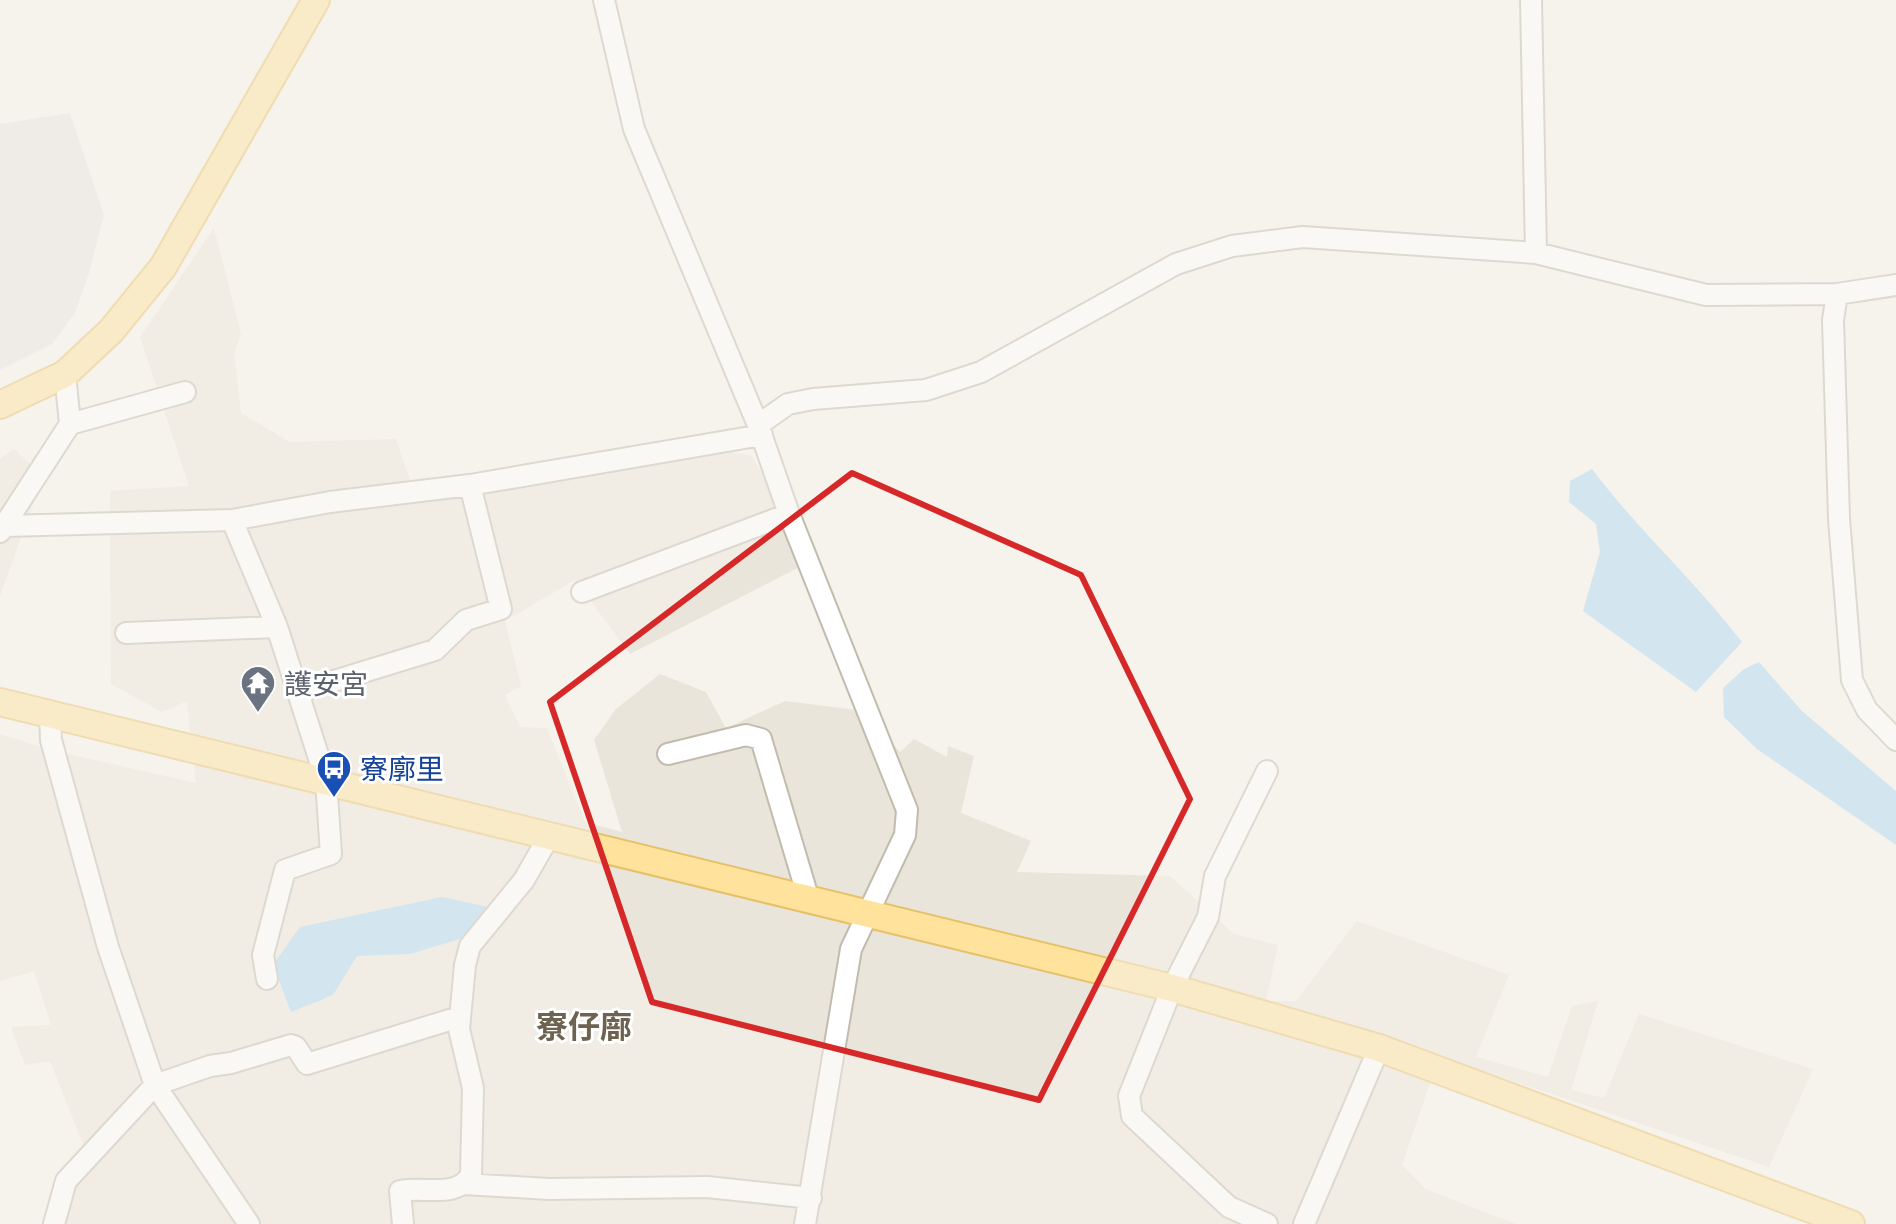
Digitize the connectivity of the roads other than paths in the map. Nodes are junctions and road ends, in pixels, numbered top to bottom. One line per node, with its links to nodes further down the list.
1 (316, 0): 7 (main road)
2 (604, 0): 11 (street)
3 (1531, 0): 4 (street)
4 (1536, 253): 6 (street); 11 (street)
5 (1896, 285): 6 (street)
6 (1837, 294): 22 (street)
7 (65, 374): 9 (main road); 10 (street)
8 (185, 392): 10 (street)
9 (0, 405)
10 (70, 424): 15 (street)
11 (760, 430): 12 (street); 13 (street)
12 (470, 485): 14 (street); 19 (street)
13 (789, 514): 16 (street); 28 (street)
14 (232, 520): 15 (street); 17 (street)
15 (3, 529)
16 (582, 592)
17 (277, 627): 18 (street); 19 (street)
18 (126, 633)
19 (298, 692): 25 (street)
20 (0, 702): 21 (main road)
21 (50, 715): 25 (main road); 33 (street)
22 (1896, 740)
23 (668, 754): 27 (street)
24 (1267, 771): 30 (street)
25 (326, 780): 26 (main road); 29 (street)
26 (548, 838): 27 (main road); 31 (street)
27 (808, 897): 28 (main road)
28 (867, 912): 30 (main road); 35 (street)
29 (267, 979)
30 (1172, 988): 32 (main road); 40 (street)
31 (459, 1017): 33 (street); 34 (street)
32 (1379, 1048): 41 (street); 42 (main road)
33 (155, 1085): 36 (street); 37 (street)
34 (465, 1184): 35 (street); 38 (street)
35 (811, 1198): 39 (street)
36 (54, 1224)
37 (249, 1224)
38 (403, 1224)
39 (805, 1224)
40 (1267, 1224)
41 (1304, 1224)
42 (1851, 1224)

